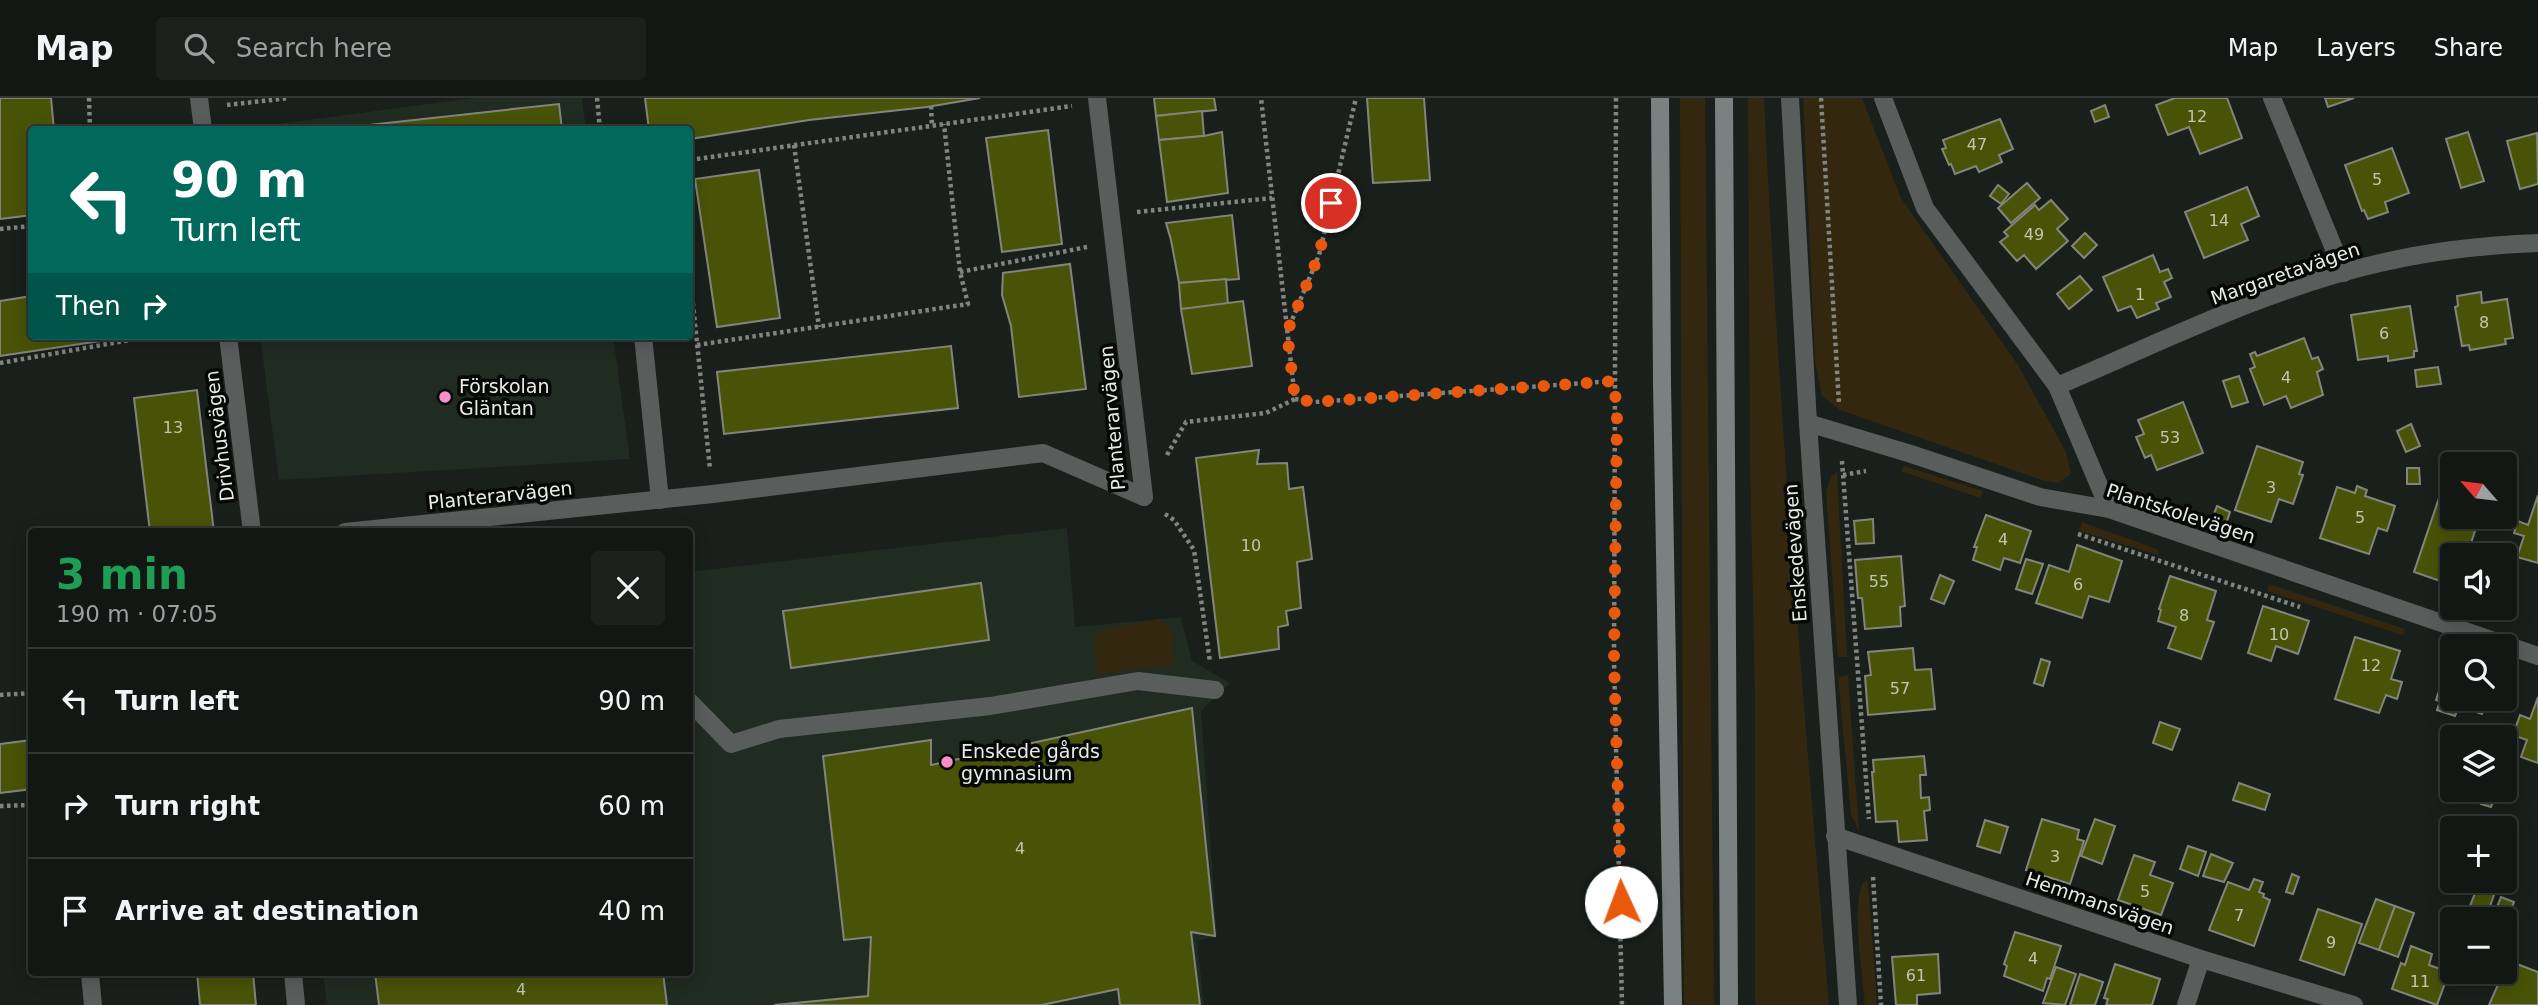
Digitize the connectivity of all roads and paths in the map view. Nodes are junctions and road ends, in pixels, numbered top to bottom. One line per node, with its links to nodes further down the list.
1 (89, 98): 19 (path)
2 (289, 98): 15 (path)
3 (597, 98): 21 (path)
4 (1064, 98): 17 (path)
5 (1261, 98): 25 (path)
6 (1356, 98): 35 (path)
7 (1616, 98): 41 (path)
8 (1660, 98): 71 (main road)
9 (1724, 98): 72 (main road)
10 (1790, 98): 44 (street, Enskedevägen)
11 (1821, 98): 45 (path)
12 (1883, 98): 42 (street)
13 (2272, 98): 32 (street)
14 (1097, 100): 17 (path); 26 (street, Planterarvägen)
15 (200, 103): 20 (street)
16 (930, 106): 22 (path)
17 (1065, 107): 18 (path)
18 (944, 124): 22 (path); 31 (path)
19 (90, 126)
20 (203, 126)
21 (600, 126)
22 (932, 126): 23 (path)
23 (794, 145): 24 (path); 34 (path)
24 (693, 160)
25 (1272, 198): 26 (path); 35 (path)
26 (1111, 215): 29 (street, Planterarvägen)
27 (28, 226): 28 (path)
28 (0, 229)
29 (1115, 241): 31 (path); 49 (street, Planterarvägen)
30 (2538, 243): 32 (street, Margaretavägen)
31 (960, 272): 34 (path)
32 (2344, 273): 42 (street, Margaretavägen)
33 (693, 305): 39 (path)
34 (819, 327): 39 (path)
35 (1287, 332): 43 (path)
36 (130, 340): 40 (path)
37 (228, 340): 52 (street, Drivhusvägen)
38 (643, 340): 50 (street)
39 (697, 345): 48 (path)
40 (0, 363)
41 (1614, 381): 43 (path); 70 (path)
42 (2057, 386): 51 (street)
43 (1295, 399): 49 (path)
44 (1808, 423): 45 (street, Plantskolevägen); 63 (street, Enskedevägen)
45 (1839, 433): 47 (path); 51 (street, Plantskolevägen)
46 (1869, 470): 47 (path)
47 (1843, 475): 64 (path)
48 (713, 494): 49 (street, Planterarvägen); 50 (street, Planterarvägen)
49 (1144, 497): 57 (path)
50 (660, 500): 53 (street, Planterarvägen)
51 (2109, 509): 56 (street, Plantskolevägen)
52 (251, 528)
53 (384, 528)
54 (2071, 532): 55 (path)
55 (2307, 609)
56 (2538, 656)
57 (1215, 690): 60 (street)
58 (28, 692): 59 (path)
59 (0, 695)
60 (693, 705)
61 (28, 805): 62 (path)
62 (0, 806)
63 (1835, 836): 64 (street, Hemmansvägen); 73 (street, Enskedevägen)
64 (1871, 848): 65 (street, Hemmansvägen); 74 (path)
65 (2201, 959): 75 (street); 76 (street, Hemmansvägen)
66 (90, 976): 68 (street)
67 (293, 976): 69 (street)
68 (93, 1005)
69 (296, 1005)
70 (1622, 1005)
71 (1673, 1005)
72 (1729, 1005)
73 (1848, 1005)
74 (1881, 1005)
75 (2186, 1005)
76 (2354, 1005)

